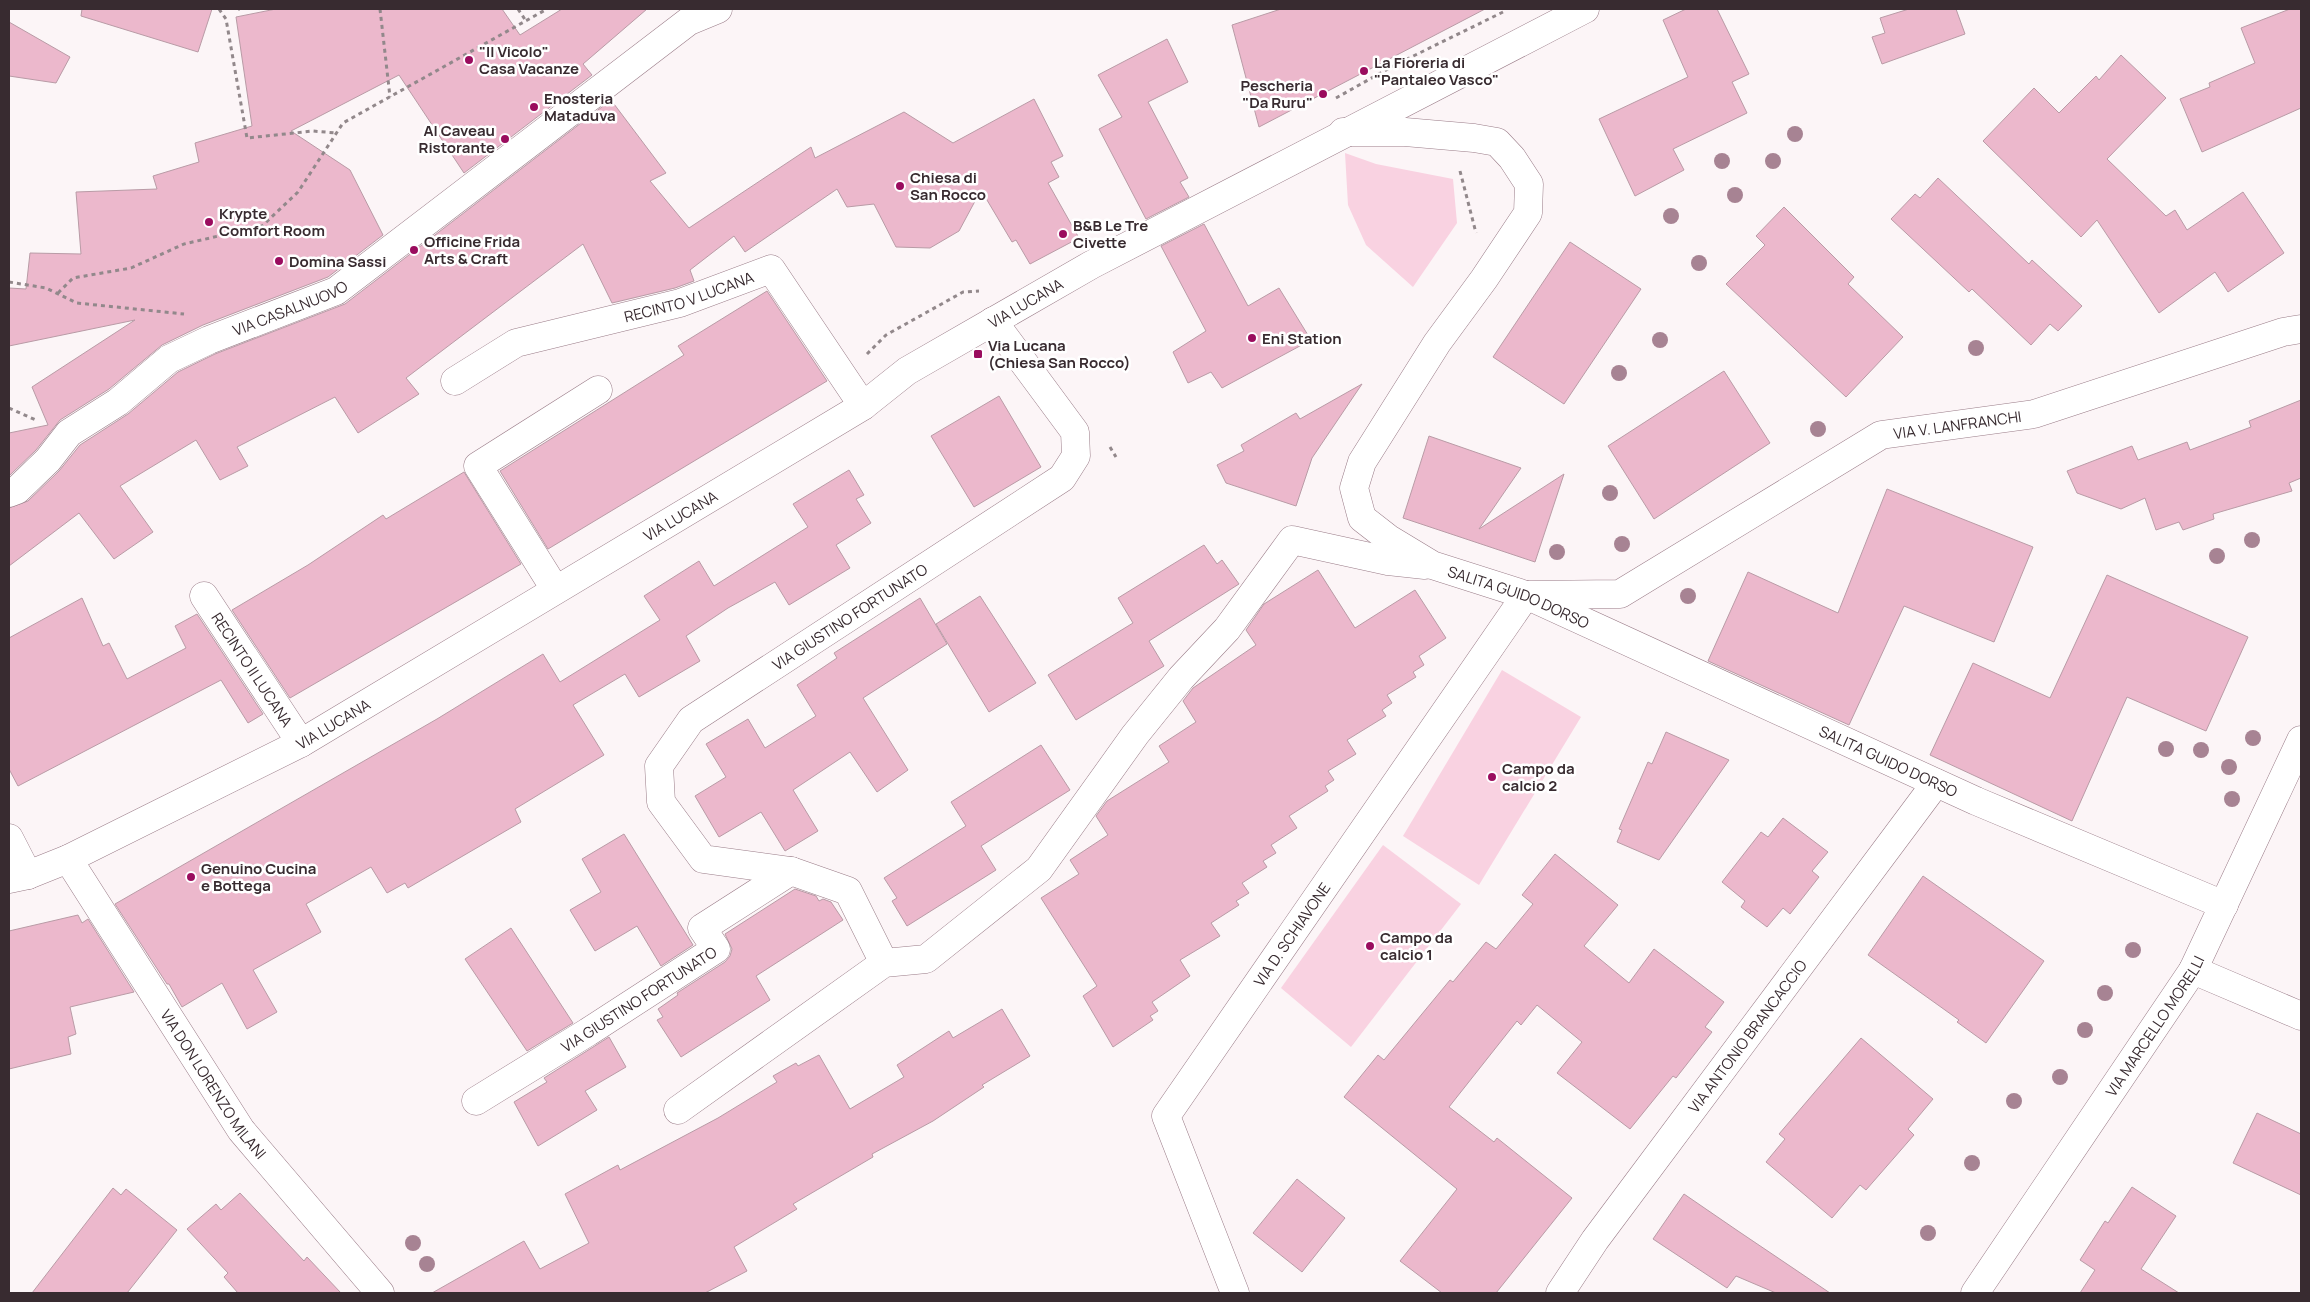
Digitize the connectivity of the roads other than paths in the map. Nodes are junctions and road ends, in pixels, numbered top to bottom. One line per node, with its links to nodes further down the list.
1 (718, 9): 9 (street, VIA CASALNUOVO)
2 (1585, 9): 3 (street, VIA LUCANA)
3 (1343, 132): 4 (street, VIA LUCANA); 10 (street, SALITA GUIDO DORSO)
4 (993, 322): 8 (street, VIA LUCANA); 19 (street, VIA GIUSTINO FORTUNATO)
5 (2301, 329): 12 (street, VIA V. LANFRANCHI)
6 (455, 381): 8 (street, RECINTO V LUCANA)
7 (598, 390): 11 (street)
8 (862, 406): 11 (street, VIA LUCANA)
9 (9, 493)
10 (1432, 565): 12 (street, SALITA GUIDO DORSO); 22 (street)
11 (555, 589): 15 (street, VIA LUCANA)
12 (1526, 595): 16 (street, SALITA GUIDO DORSO); 28 (street, VIA D. SCHIAVONE)
13 (204, 596): 15 (street, RECINTO II LUCANA)
14 (2301, 740): 21 (street, VIA MARCELLO MORELLI)
15 (301, 743): 18 (street, VIA LUCANA)
16 (1936, 782): 21 (street, SALITA GUIDO DORSO); 29 (street, VIA ANTONIO BRANCACCIO)
17 (9, 838): 20 (street)
18 (68, 860): 20 (street, VIA LUCANA); 27 (street, VIA DON LORENZO MILANI)
19 (791, 871): 22 (street, VIA GIUSTINO FORTUNATO); 25 (street, VIA GIUSTINO FORTUNATO)
20 (19, 877)
21 (2224, 905): 23 (street, VIA MARCELLO MORELLI)
22 (884, 963): 26 (street)
23 (2193, 970): 24 (street); 30 (street, VIA MARCELLO MORELLI)
24 (2301, 1016)
25 (476, 1101)
26 (678, 1110)
27 (380, 1293)
28 (1235, 1293)
29 (1560, 1293)
30 (1976, 1293)

